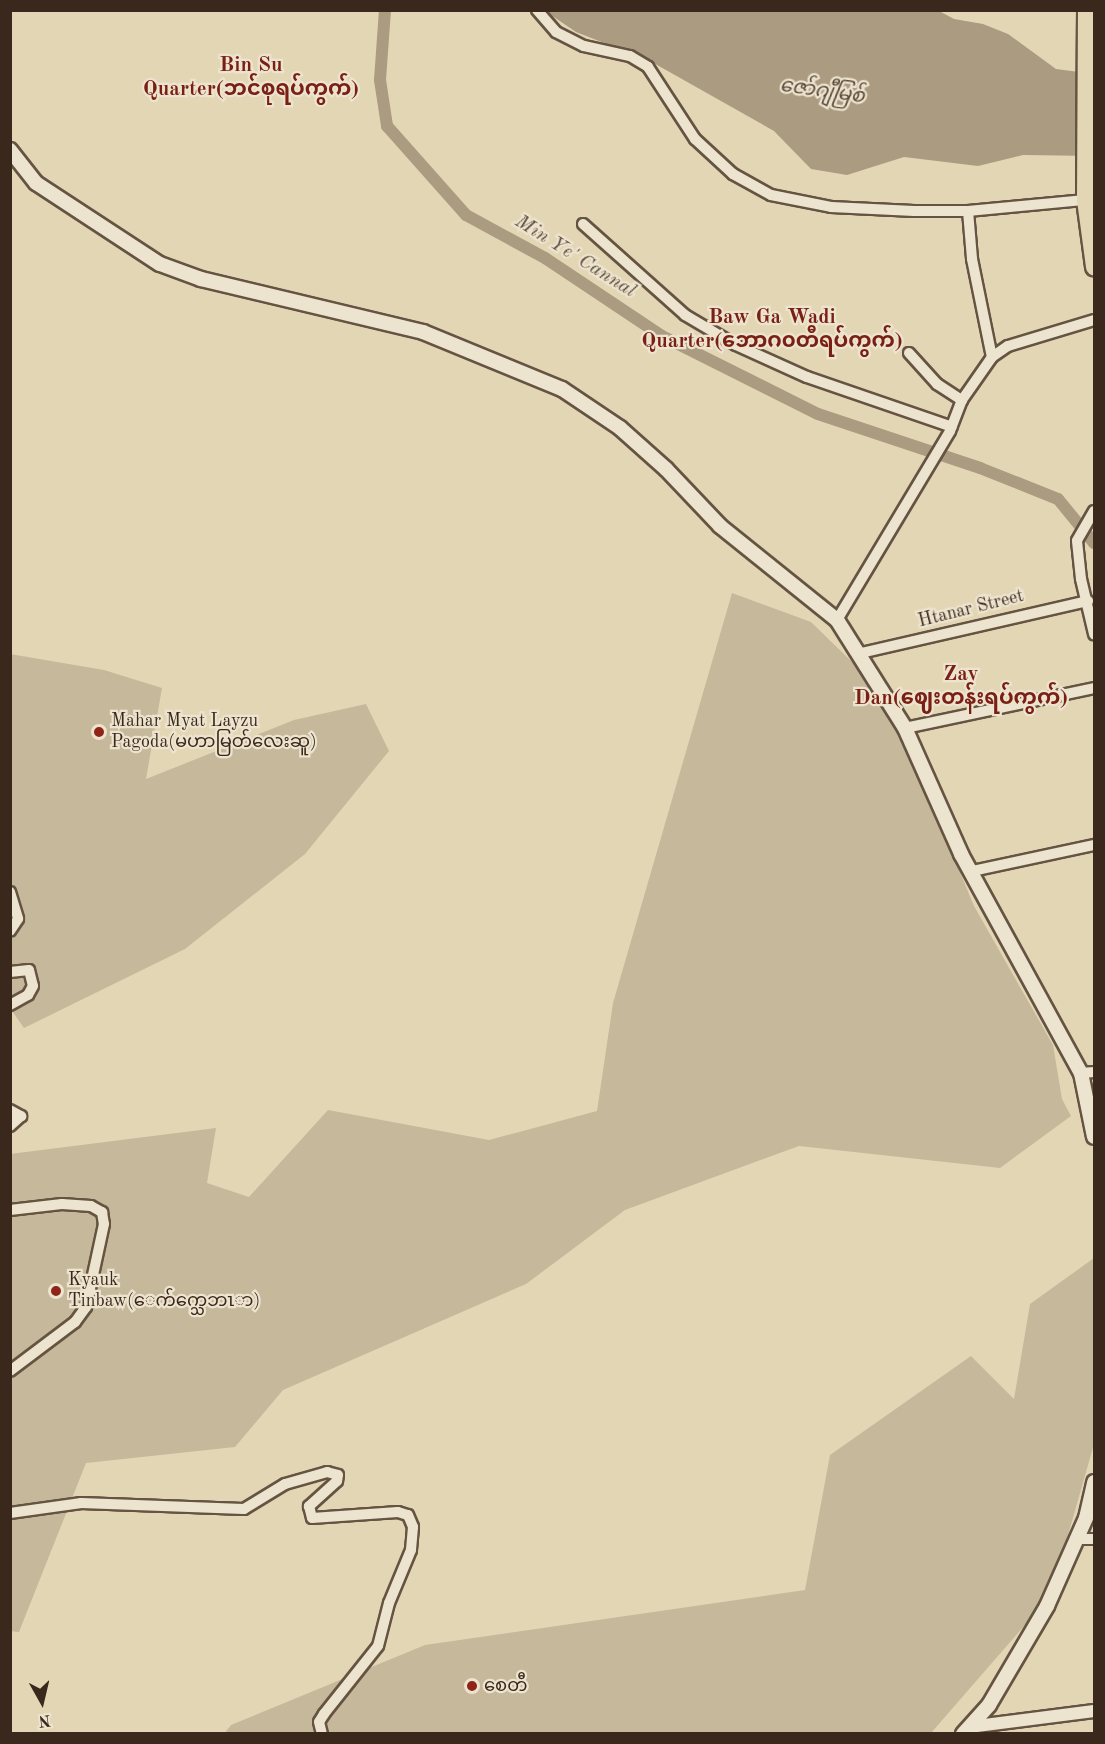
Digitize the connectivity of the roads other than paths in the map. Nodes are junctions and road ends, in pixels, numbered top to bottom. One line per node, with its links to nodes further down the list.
1 (537, 10): 5 (street)
2 (1086, 10): 4 (highway)
3 (10, 150): 15 (main road)
4 (1085, 200): 5 (street); 7 (highway)
5 (968, 211): 10 (street)
6 (583, 224): 12 (street)
7 (1095, 267)
8 (1095, 320): 10 (street)
9 (909, 353): 11 (street)
10 (992, 357): 11 (street)
11 (962, 400): 12 (street)
12 (951, 429): 15 (street)
13 (1092, 514): 14 (street)
14 (1088, 601): 16 (street); 17 (street, Htanar Street)
15 (837, 620): 17 (main road)
16 (1095, 634)
17 (861, 653): 19 (main road)
18 (1095, 688): 19 (street)
19 (905, 728): 21 (main road)
20 (1095, 844): 21 (street)
21 (972, 871): 26 (main road)
22 (10, 892): 23 (street)
23 (10, 930)
24 (10, 972): 25 (street)
25 (10, 1005)
26 (1088, 1072): 29 (main road)
27 (10, 1110): 28 (street)
28 (10, 1126)
29 (1095, 1137)
30 (10, 1210): 31 (street)
31 (10, 1371)
32 (1095, 1482): 34 (main road)
33 (10, 1513): 38 (street)
34 (1077, 1539): 35 (street); 37 (main road)
35 (1095, 1539)
36 (1095, 1711): 37 (street)
37 (966, 1730)
38 (322, 1734)

